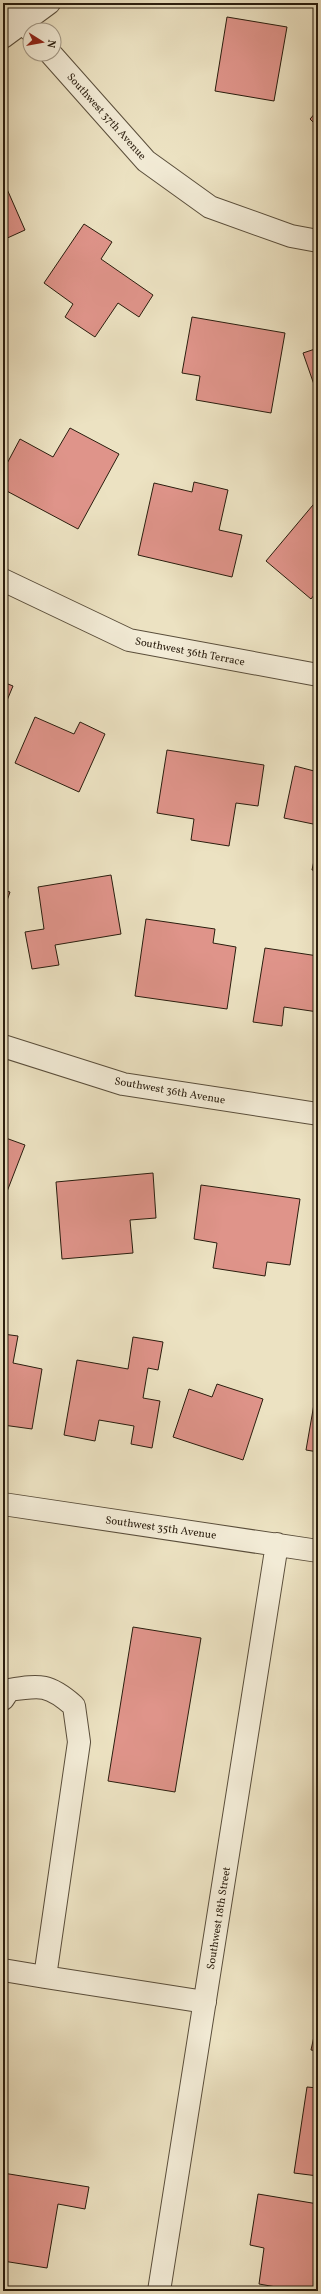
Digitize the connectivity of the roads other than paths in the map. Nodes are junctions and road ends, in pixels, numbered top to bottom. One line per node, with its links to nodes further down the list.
1 (10, 3): 3 (street)
2 (49, 3): 4 (street)
3 (24, 22)
4 (31, 22)
5 (22, 28): 6 (street)
6 (3, 37)
7 (58, 62): 8 (street, Southwest 37th Avenue)
8 (318, 241)
9 (3, 580): 10 (street, Southwest 36th Terrace)
10 (318, 675)
11 (3, 1046): 12 (street, Southwest 36th Avenue)
12 (318, 1114)
13 (3, 1504): 14 (street, Southwest 35th Avenue)
14 (277, 1544): 15 (street, Southwest 35th Avenue); 19 (street, Southwest 18th Street)
15 (318, 1551)
16 (3, 1699): 18 (street)
17 (3, 1970): 18 (street)
18 (45, 1977): 19 (street)
19 (205, 2002): 20 (street, Southwest 18th Street)
20 (159, 2291)

